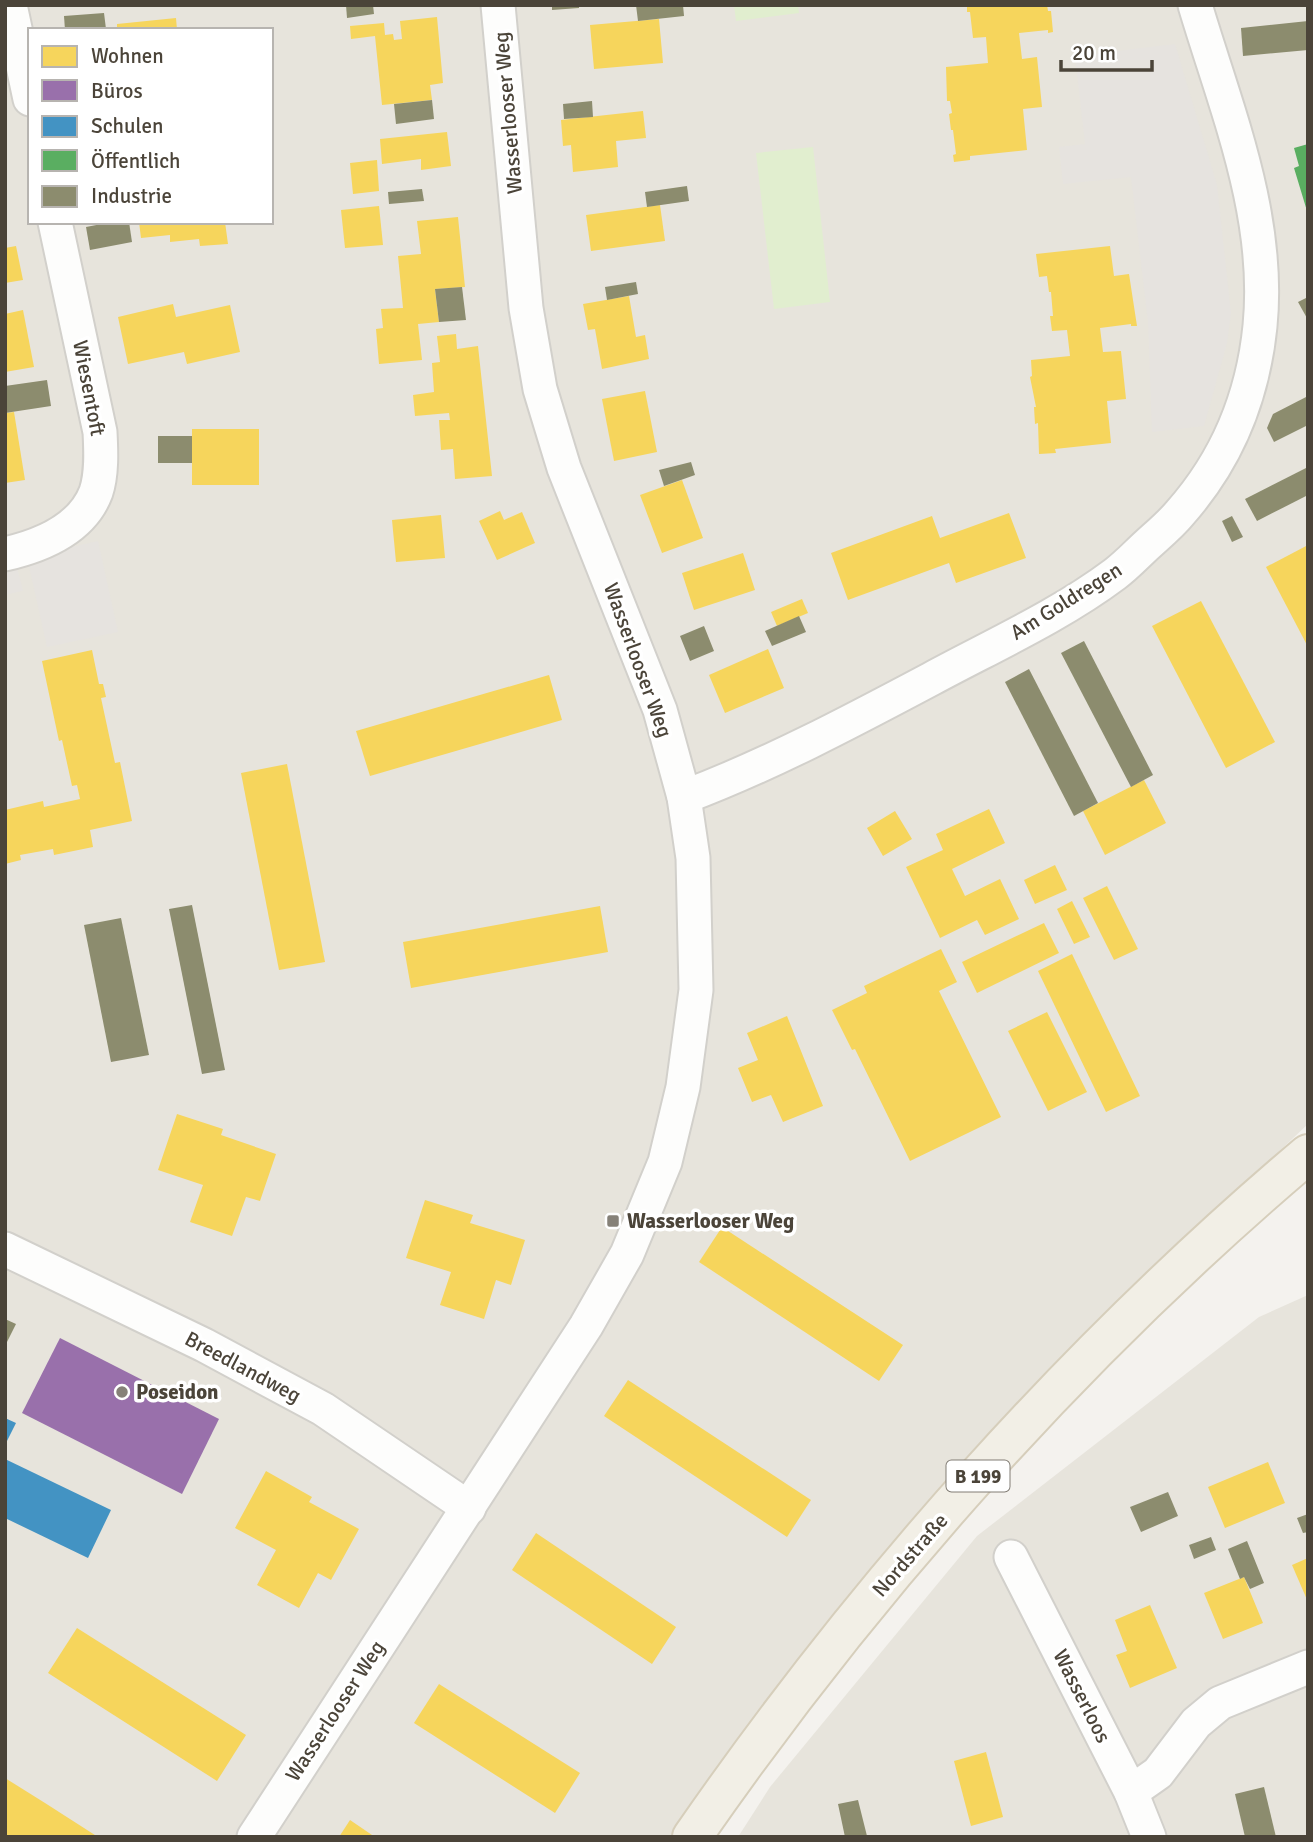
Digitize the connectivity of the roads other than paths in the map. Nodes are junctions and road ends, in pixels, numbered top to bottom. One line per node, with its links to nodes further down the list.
1 (10, 5): 4 (street)
2 (498, 5): 7 (street, Wasserlooser Weg)
3 (1195, 5): 7 (street, Am Goldregen)
4 (28, 90)
5 (55, 224): 6 (street, Wiesentoft)
6 (5, 554)
7 (684, 797): 10 (street, Wasserlooser Weg)
8 (1308, 1154): 15 (main road, Nordstraße / B 199)
9 (5, 1249): 10 (street, Breedlandweg)
10 (469, 1508): 14 (street, Wasserlooser Weg)
11 (1011, 1557): 13 (street, Wasserloos)
12 (1308, 1667): 13 (street)
13 (1131, 1792): 16 (street, Wasserloos)
14 (254, 1837)
15 (692, 1837)
16 (1149, 1837)

